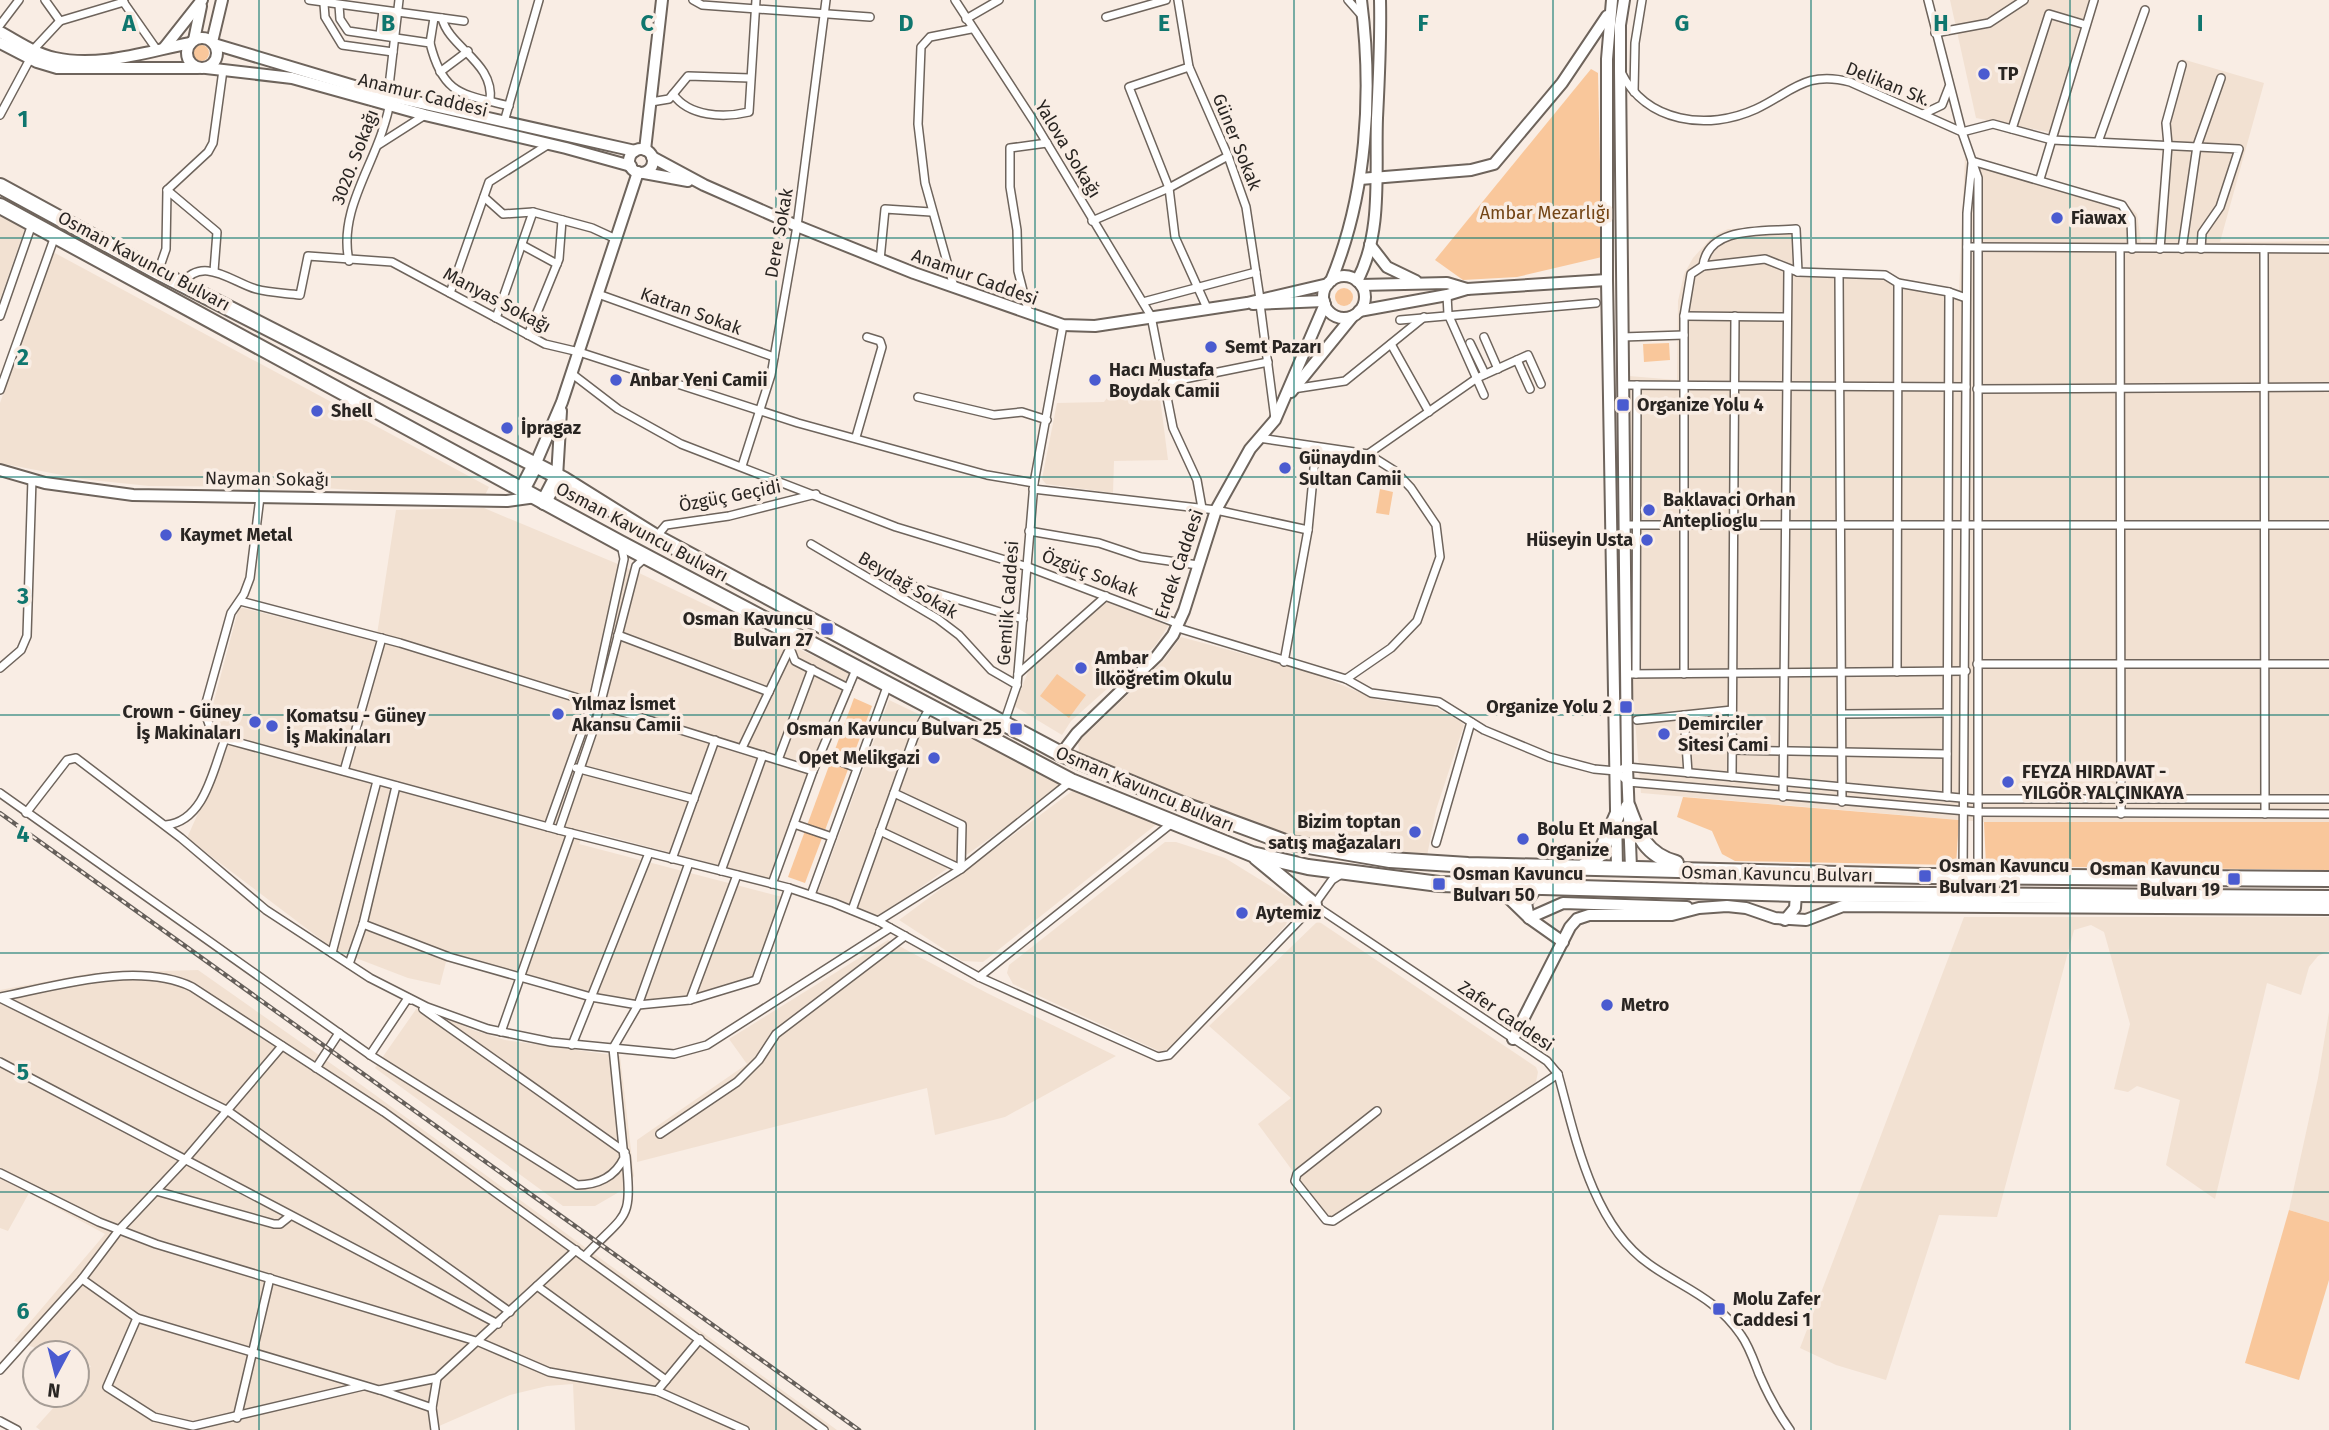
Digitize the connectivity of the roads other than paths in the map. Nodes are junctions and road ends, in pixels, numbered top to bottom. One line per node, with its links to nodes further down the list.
1 (19, 0): 42 (street)
2 (45, 0): 40 (street)
3 (202, 0): 49 (street); 53 (street)
4 (222, 0): 52 (street)
5 (309, 0): 26 (street)
6 (399, 0): 32 (street, 3020. Sokağı)
7 (539, 0): 72 (street)
8 (662, 0): 71 (street)
9 (693, 0): 29 (street)
10 (756, 0): 29 (street)
11 (826, 0): 34 (street, Dere Sokak)
12 (955, 0): 39 (street, Yalova Sokağı)
13 (999, 0): 39 (street)
14 (1166, 0): 36 (street)
15 (1178, 0): 59 (street, Güner Sokak)
16 (1348, 0): 37 (street)
17 (1361, 0): 37 (street)
18 (1380, 0): 91 (street)
19 (1612, 0): 33 (street)
20 (1624, 0): 62 (street)
21 (1642, 0): 67 (street)
22 (1928, 0): 46 (street)
23 (2024, 0): 46 (street)
24 (2094, 0): 43 (street)
25 (123, 1): 40 (street); 53 (street)
26 (324, 4): 28 (street); 55 (street)
27 (353, 4): 28 (street); 31 (street)
28 (339, 5): 47 (street)
29 (755, 10): 34 (street); 64 (street)
30 (2145, 10): 80 (street)
31 (383, 11): 32 (street); 47 (street)
32 (398, 13): 38 (street); 48 (street, 3020. Sokağı)
33 (1609, 14): 57 (street); 91 (street)
34 (825, 15): 35 (street); 104 (street, Dere Sokak)
35 (870, 17)
36 (1106, 17)
37 (1363, 17): 90 (street)
38 (438, 18): 41 (street); 51 (street); 54 (street)
39 (965, 19): 44 (street, Yalova Sokağı)
40 (60, 21): 56 (street)
41 (464, 21)
42 (0, 25)
43 (2086, 25): 77 (street); 79 (street)
44 (971, 29): 81 (street, Yalova Sokağı); 100 (street)
45 (0, 32): 56 (street, Anamur Caddesi)
46 (1935, 33): 66 (street)
47 (380, 35): 48 (street)
48 (395, 37): 51 (street); 55 (street, 3020. Sokağı)
49 (193, 41): 52 (street); 53 (street, Anamur Caddesi); 60 (street)
50 (0, 43): 56 (street, Anamur Caddesi)
51 (430, 43): 63 (street)
52 (217, 44): 60 (street); 69 (street, Anamur Caddesi)
53 (161, 49): 56 (street, Anamur Caddesi)
54 (468, 51): 63 (street); 70 (street)
55 (393, 52): 69 (street, 3020. Sokağı)
56 (32, 54): 60 (street, Anamur Caddesi); 74 (street)
57 (1607, 59): 62 (street); 128 (street)
58 (2182, 65): 84 (street)
59 (1189, 67): 87 (street, Güner Sokak); 95 (street)
60 (202, 68): 61 (street, Anamur Caddesi)
61 (223, 70): 69 (street, Anamur Caddesi); 96 (street)
62 (1620, 70): 67 (street, Delikan Sk.); 163 (street)
63 (440, 72): 70 (street)
64 (750, 78): 68 (street); 68 (street)
65 (2221, 78): 85 (street)
66 (1950, 87): 73 (street); 78 (street)
67 (1634, 92): 73 (street, Delikan Sk.)
68 (673, 94): 71 (street)
69 (389, 101): 75 (street, Anamur Caddesi); 76 (street, Anamur Caddesi); 83 (street, 3020. Sokağı)
70 (490, 101): 72 (street)
71 (651, 102): 86 (street)
72 (509, 106): 76 (street)
73 (1922, 114): 78 (street, Delikan Sk.)
74 (0, 115)
75 (425, 115): 82 (street, Anamur Caddesi); 83 (street)
76 (504, 122): 86 (street, Anamur Caddesi)
77 (2012, 129): 78 (street); 79 (street)
78 (1962, 132): 88 (street)
79 (2052, 140): 80 (street); 92 (street)
80 (2098, 142): 84 (street)
81 (1047, 143): 102 (street, Yalova Sokağı); 150 (street)
82 (550, 144): 89 (street, Anamur Caddesi); 97 (street)
83 (378, 145): 119 (street, 3020. Sokağı)
84 (2168, 145): 85 (street); 113 (street)
85 (2197, 146): 114 (street); 115 (street)
86 (644, 153): 89 (street); 89 (street); 93 (street, Anamur Caddesi)
87 (1228, 156): 95 (street); 125 (street, Güner Sokak)
88 (1972, 161): 92 (street); 109 (street); 110 (street)
89 (638, 170): 93 (street, Anamur Caddesi); 106 (street)
90 (1360, 178): 91 (street); 129 (street)
91 (1376, 178): 108 (street)
92 (2040, 179): 112 (street)
93 (704, 185): 104 (street, Anamur Caddesi)
94 (0, 186): 124 (highway, Osman Kavuncu Bulvarı)
95 (1169, 188): 102 (street); 134 (street)
96 (167, 190): 123 (street); 124 (street)
97 (484, 197): 99 (street); 138 (street)
98 (0, 206): 103 (highway, Osman Kavuncu Bulvarı)
99 (533, 212): 101 (street); 107 (street)
100 (931, 212): 118 (street); 135 (street)
101 (562, 220): 106 (street); 120 (street)
102 (1092, 221): 143 (street, Yalova Sokağı)
103 (33, 223): 105 (highway, Osman Kavuncu Bulvarı); 149 (street)
104 (797, 226): 118 (street, Anamur Caddesi); 167 (street, Dere Sokak)
105 (56, 235): 190 (street); 209 (highway, Osman Kavuncu Bulvarı)
106 (616, 239): 139 (street)
107 (522, 245): 120 (street); 156 (street)
108 (1370, 245): 130 (street); 133 (street)
109 (1967, 247): 110 (street); 141 (street)
110 (1977, 248): 111 (street); 189 (street)
111 (2120, 249): 112 (street); 186 (street)
112 (2132, 249): 113 (street)
113 (2160, 249): 114 (street)
114 (2182, 249): 115 (street)
115 (2201, 249): 116 (street)
116 (2264, 249): 117 (street); 184 (street)
117 (2329, 249)
118 (880, 260): 135 (street, Anamur Caddesi)
119 (349, 261): 123 (street, Manyas Sokağı); 138 (street, Manyas Sokağı)
120 (557, 264): 159 (street)
121 (1703, 266): 122 (street); 126 (street); 152 (street)
122 (1788, 270): 126 (street); 155 (street)
123 (214, 271): 132 (street)
124 (158, 272): 132 (highway, Osman Kavuncu Bulvarı)
125 (1256, 272): 134 (street); 142 (street, Güner Sokak)
126 (1798, 272): 127 (street)
127 (1839, 274): 131 (street); 180 (street)
128 (1607, 280): 136 (street); 289 (street)
129 (1330, 283): 130 (street); 142 (street); 144 (street)
130 (1359, 283): 133 (street); 147 (street)
131 (1898, 283): 137 (street); 181 (street)
132 (181, 284): 203 (highway, Osman Kavuncu Bulvarı)
133 (1425, 284): 136 (street)
134 (1197, 287): 143 (street); 146 (street)
135 (954, 288): 150 (street, Anamur Caddesi)
136 (1467, 289): 140 (street)
137 (1949, 292): 141 (street); 182 (street)
138 (450, 293): 156 (street, Manyas Sokağı)
139 (598, 294): 166 (street); 167 (street, Katran Sokak)
140 (1447, 295): 147 (street); 148 (street)
141 (1966, 298): 183 (street)
142 (1260, 301): 144 (street); 146 (street, Anamur Caddesi); 169 (street, Güner Sokak)
143 (1143, 302): 151 (street, Yalova Sokağı)
144 (1324, 303): 147 (street); 194 (street, Erdek Caddesi)
145 (1596, 303): 148 (street)
146 (1207, 308): 151 (street, Anamur Caddesi)
147 (1356, 314): 187 (street, Erdek Caddesi)
148 (1448, 314): 154 (street); 172 (street)
149 (0, 316)
150 (1029, 316): 158 (street, Anamur Caddesi)
151 (1150, 316): 158 (street, Anamur Caddesi); 173 (street, Yalova Sokağı)
152 (1684, 316): 153 (street); 160 (street)
153 (1735, 316): 155 (street); 178 (street)
154 (1424, 317): 157 (street); 165 (street)
155 (1787, 317): 179 (street)
156 (496, 318): 159 (street, Manyas Sokağı)
157 (1401, 320)
158 (1063, 325): 197 (street, Gemlik Caddesi)
159 (528, 335): 166 (street, Manyas Sokağı)
160 (1684, 335): 163 (street); 177 (street)
161 (867, 337): 199 (street)
162 (1483, 337): 170 (street)
163 (1622, 337): 175 (street)
164 (1470, 343): 172 (street)
165 (1391, 344): 187 (street); 196 (street)
166 (579, 352): 171 (street); 195 (street, Manyas Sokağı)
167 (774, 357): 195 (street, Dere Sokak)
168 (1517, 360): 170 (street); 174 (street); 188 (street)
169 (1268, 362): 173 (street); 198 (street, Güner Sokak)
170 (1498, 369): 172 (street)
171 (571, 373): 193 (street); 204 (street, Özgüç Sokak)
172 (1481, 376): 191 (street); 196 (street)
173 (1164, 383): 213 (street, Yalova Sokağı)
174 (1541, 384)
175 (1623, 385): 176 (street); 215 (street)
176 (1637, 385): 177 (street); 216 (street)
177 (1684, 385): 178 (street); 217 (street)
178 (1735, 386): 179 (street); 218 (street)
179 (1787, 386): 180 (street); 219 (street)
180 (1840, 386): 181 (street); 223 (street)
181 (1897, 386): 182 (street); 224 (street)
182 (1948, 387): 183 (street); 225 (street)
183 (1966, 387): 226 (street)
184 (2264, 387): 185 (street); 186 (street); 221 (street)
185 (2329, 387)
186 (2121, 388): 189 (street); 220 (street)
187 (1293, 389): 194 (street, Erdek Caddesi)
188 (1530, 389)
189 (1977, 389): 227 (street)
190 (0, 390)
191 (1484, 395)
192 (918, 397): 197 (street)
193 (562, 402): 203 (street); 206 (street)
194 (1283, 402): 198 (street, Erdek Caddesi)
195 (758, 411): 199 (street, Manyas Sokağı); 204 (street, Dere Sokak)
196 (1429, 412): 202 (street)
197 (1047, 420): 208 (street, Gemlik Caddesi)
198 (1275, 420): 200 (street, Erdek Caddesi)
199 (856, 437): 208 (street, Manyas Sokağı)
200 (1259, 438): 201 (street); 214 (street, Erdek Caddesi)
201 (1316, 447): 202 (street); 228 (street)
202 (1368, 454): 261 (street)
203 (535, 465): 206 (highway, Osman Kavuncu Bulvarı); 209 (highway)
204 (742, 466): 210 (street, Özgüç Sokak)
205 (0, 470): 207 (street, Nayman Sokağı)
206 (557, 477): 212 (highway); 230 (highway, Osman Kavuncu Bulvarı)
207 (32, 479): 211 (street, Nayman Sokağı); 250 (street)
208 (1034, 486): 213 (street, Manyas Sokağı); 229 (street, Gemlik Caddesi)
209 (522, 490): 212 (highway, Osman Kavuncu Bulvarı)
210 (816, 494): 230 (street, Özgüç Geçidi); 235 (street, Özgüç Sokak)
211 (260, 497): 212 (street, Nayman Sokağı); 238 (street)
212 (540, 500): 231 (highway, Osman Kavuncu Bulvarı)
213 (1202, 508): 214 (street, Manyas Sokağı)
214 (1216, 510): 228 (street, Manyas Sokağı); 234 (street, Erdek Caddesi)
215 (1624, 525): 216 (street); 259 (street)
216 (1636, 525): 217 (street); 259 (street)
217 (1684, 525): 218 (street); 260 (street)
218 (1734, 525): 219 (street); 256 (street)
219 (1786, 525): 223 (street); 257 (street)
220 (2121, 525): 221 (street); 227 (street); 246 (street)
221 (2264, 525): 222 (street); 247 (street)
222 (2329, 525)
223 (1841, 526): 224 (street); 254 (street)
224 (1897, 526): 225 (street); 255 (street)
225 (1948, 526): 226 (street); 252 (street)
226 (1966, 526): 227 (street); 253 (street)
227 (1977, 526): 245 (street)
228 (1308, 530): 244 (street)
229 (1029, 531): 234 (street); 235 (street, Gemlik Caddesi)
230 (656, 537): 275 (highway, Osman Kavuncu Bulvarı)
231 (620, 543): 233 (highway, Osman Kavuncu Bulvarı); 266 (street)
232 (811, 544): 263 (street, Beydağ Sokak)
233 (647, 557): 241 (street); 243 (highway, Osman Kavuncu Bulvarı)
234 (1198, 565): 240 (street, Erdek Caddesi)
235 (1028, 567): 237 (street, Özgüç Sokak); 239 (street, Gemlik Caddesi)
236 (913, 586): 239 (street)
237 (1106, 596): 240 (street, Özgüç Sokak); 258 (street)
238 (240, 601): 242 (street); 276 (street)
239 (1023, 619): 258 (street, Gemlik Caddesi)
240 (1178, 626): 244 (street, Özgüç Sokak); 283 (street, Erdek Caddesi)
241 (618, 635): 265 (street); 266 (street)
242 (382, 638): 266 (street); 291 (street)
243 (792, 641): 249 (highway, Osman Kavuncu Bulvarı); 251 (street); 265 (street)
244 (1284, 662): 261 (street, Özgüç Sokak)
245 (1977, 664): 246 (street); 307 (street)
246 (2121, 664): 247 (street); 308 (street)
247 (2265, 664): 248 (street); 309 (street)
248 (2329, 664)
249 (857, 667): 262 (highway, Osman Kavuncu Bulvarı); 264 (street)
250 (0, 668)
251 (812, 669): 264 (street); 286 (street)
252 (1947, 671): 253 (street); 255 (street); 269 (street)
253 (1966, 671): 305 (street)
254 (1842, 672): 255 (street); 257 (street); 270 (street)
255 (1897, 672)
256 (1732, 673): 257 (street); 260 (street); 268 (street)
257 (1785, 673): 280 (street)
258 (1018, 674): 263 (street, Gemlik Caddesi)
259 (1631, 674): 260 (street); 289 (street)
260 (1684, 674)
261 (1346, 679): 274 (street, Özgüç Sokak)
262 (888, 684): 267 (highway, Osman Kavuncu Bulvarı); 288 (street)
263 (1017, 685): 275 (street, Gemlik Caddesi)
264 (848, 688): 282 (street)
265 (769, 692): 278 (street)
266 (597, 702): 277 (street); 287 (street); 290 (street)
267 (930, 707): 272 (highway, Osman Kavuncu Bulvarı); 302 (street)
268 (1732, 710): 271 (street); 279 (street)
269 (1947, 713): 270 (street); 284 (street)
270 (1842, 714): 281 (street)
271 (1684, 715): 273 (street); 293 (street)
272 (952, 719): 283 (highway); 296 (highway, Osman Kavuncu Bulvarı)
273 (1637, 720)
274 (1471, 722): 289 (street, Özgüç Sokak); 327 (street)
275 (1004, 723): 283 (highway, Osman Kavuncu Bulvarı)
276 (225, 738): 291 (street); 321 (street)
277 (715, 740): 278 (street); 306 (street)
278 (742, 748): 285 (street)
279 (1732, 750): 280 (street); 294 (street)
280 (1785, 751): 281 (street); 298 (street)
281 (1842, 752): 284 (street); 300 (street)
282 (821, 754): 288 (street); 292 (street)
283 (1062, 754): 332 (highway, Osman Kavuncu Bulvarı)
284 (1947, 754): 304 (street)
285 (763, 755): 286 (street); 336 (street)
286 (778, 760): 292 (street)
287 (570, 766): 290 (street); 322 (street)
288 (857, 768): 326 (street)
289 (1621, 769): 293 (street, Özgüç Sokak); 297 (street); 312 (street)
290 (580, 770): 306 (street); 323 (street)
291 (344, 771): 295 (street)
292 (813, 771): 320 (street)
293 (1688, 773): 294 (street, Özgüç Sokak)
294 (1732, 777): 298 (street, Özgüç Sokak)
295 (377, 780): 299 (street); 362 (street)
296 (1071, 781): 319 (highway, Osman Kavuncu Bulvarı); 335 (street)
297 (1628, 782): 303 (street); 312 (street)
298 (1784, 782): 300 (street, Özgüç Sokak); 303 (street)
299 (396, 786): 322 (street); 358 (street)
300 (1843, 787): 304 (street, Özgüç Sokak); 311 (street)
301 (0, 793): 314 (street)
302 (894, 793): 324 (street); 335 (street)
303 (1783, 797): 311 (street)
304 (1947, 797): 305 (street, Özgüç Sokak)
305 (1966, 798): 307 (street, Özgüç Sokak); 313 (street)
306 (694, 799): 330 (street)
307 (1979, 799): 308 (street, Özgüç Sokak); 315 (street)
308 (2121, 799): 309 (street, Özgüç Sokak); 316 (street)
309 (2265, 799): 310 (street, Özgüç Sokak); 317 (street)
310 (2329, 799)
311 (1842, 802): 313 (street)
312 (1623, 810): 332 (highway); 333 (street); 334 (highway)
313 (1965, 812): 315 (street); 339 (street)
314 (26, 813): 321 (street); 372 (street)
315 (1978, 813): 316 (street); 339 (street)
316 (2121, 814): 317 (street)
317 (2265, 814): 318 (street)
318 (2329, 814)
319 (1173, 822): 329 (highway, Osman Kavuncu Bulvarı); 365 (street)
320 (794, 824): 326 (street); 341 (street)
321 (165, 825): 362 (street)
322 (548, 827): 323 (street)
323 (559, 830): 325 (street)
324 (880, 831): 335 (street); 353 (street)
325 (571, 834): 328 (street); 364 (street)
326 (832, 837): 346 (street)
327 (1436, 843)
328 (649, 853): 330 (street); 367 (street)
329 (1252, 854): 337 (highway, Osman Kavuncu Bulvarı); 350 (highway)
330 (672, 859): 331 (street)
331 (689, 863): 336 (street); 370 (street)
332 (1583, 867): 333 (highway, Osman Kavuncu Bulvarı)
333 (1630, 868): 334 (highway, Osman Kavuncu Bulvarı); 345 (highway)
334 (1695, 868): 339 (highway, Osman Kavuncu Bulvarı)
335 (961, 869): 357 (street)
336 (721, 871): 338 (street)
337 (1344, 873): 342 (highway, Osman Kavuncu Bulvarı); 350 (street)
338 (737, 875): 341 (street); 369 (street)
339 (1971, 876): 340 (highway, Osman Kavuncu Bulvarı)
340 (2329, 880)
341 (772, 884): 344 (street)
342 (1495, 885): 343 (highway, Osman Kavuncu Bulvarı); 354 (street)
343 (1538, 886): 345 (highway, Osman Kavuncu Bulvarı); 354 (street)
344 (789, 888): 346 (street); 369 (street)
345 (1625, 888): 348 (highway, Osman Kavuncu Bulvarı)
346 (811, 895): 353 (street)
347 (2329, 898): 349 (highway, Osman Kavuncu Bulvarı)
348 (1796, 901): 349 (highway, Osman Kavuncu Bulvarı); 355 (street); 356 (street)
349 (2186, 903): 352 (street); 356 (street)
350 (1314, 905): 365 (street); 373 (street, Zafer Caddesi)
351 (1699, 908): 354 (street); 355 (street); 361 (street)
352 (2329, 909)
353 (852, 910): 357 (street)
354 (1529, 918): 361 (street)
355 (1785, 919): 356 (street)
356 (1806, 920)
357 (878, 921): 359 (street)
358 (362, 924): 363 (street); 364 (street)
359 (890, 928): 360 (street); 376 (street)
360 (905, 936): 365 (street); 383 (street)
361 (1563, 942): 373 (street)
362 (332, 953): 363 (street)
363 (349, 964): 368 (street)
364 (520, 977): 367 (street); 371 (street)
365 (979, 977)
366 (0, 997): 375 (street); 381 (street)
367 (591, 997): 370 (street); 374 (street)
368 (408, 998): 371 (street); 377 (street); 384 (street)
369 (690, 1000): 370 (street)
370 (638, 1005): 376 (street)
371 (500, 1032): 374 (street)
372 (339, 1033): 377 (street); 379 (street)
373 (1513, 1040): 380 (street, Zafer Caddesi)
374 (572, 1045): 376 (street)
375 (282, 1046): 379 (street); 381 (street)
376 (613, 1048): 384 (street)
377 (370, 1055): 384 (street)
378 (0, 1062): 385 (street)
379 (316, 1068): 390 (street)
380 (1558, 1074): 382 (street); 415 (street, Zafer Caddesi)
381 (228, 1111): 385 (street); 395 (street)
382 (1377, 1111)
383 (660, 1134)
384 (625, 1153): 391 (street)
385 (184, 1161): 387 (street); 388 (street)
386 (0, 1173): 389 (street)
387 (156, 1191): 388 (street); 389 (street)
388 (290, 1216): 397 (street)
389 (119, 1230): 392 (street); 393 (street)
390 (576, 1250): 391 (street); 394 (street)
391 (585, 1256): 398 (street)
392 (270, 1278): 399 (street); 400 (street)
393 (82, 1279): 396 (street); 401 (street)
394 (537, 1286): 395 (street); 403 (street)
395 (510, 1312): 397 (street)
396 (137, 1318): 400 (street); 408 (street)
397 (498, 1324): 399 (street)
398 (700, 1339): 403 (street); 414 (street)
399 (479, 1342): 402 (street); 406 (street)
400 (251, 1352): 404 (street); 408 (street)
401 (0, 1370)
402 (437, 1378): 405 (street); 407 (street)
403 (666, 1380): 406 (street)
404 (364, 1386): 405 (street); 408 (street)
405 (379, 1390): 407 (street)
406 (657, 1391): 410 (street)
407 (432, 1408): 412 (street)
408 (237, 1418)
409 (0, 1422): 411 (street)
410 (727, 1427): 413 (street)
411 (17, 1430)
412 (435, 1430)
413 (745, 1430)
414 (824, 1430)
415 (1790, 1430)

